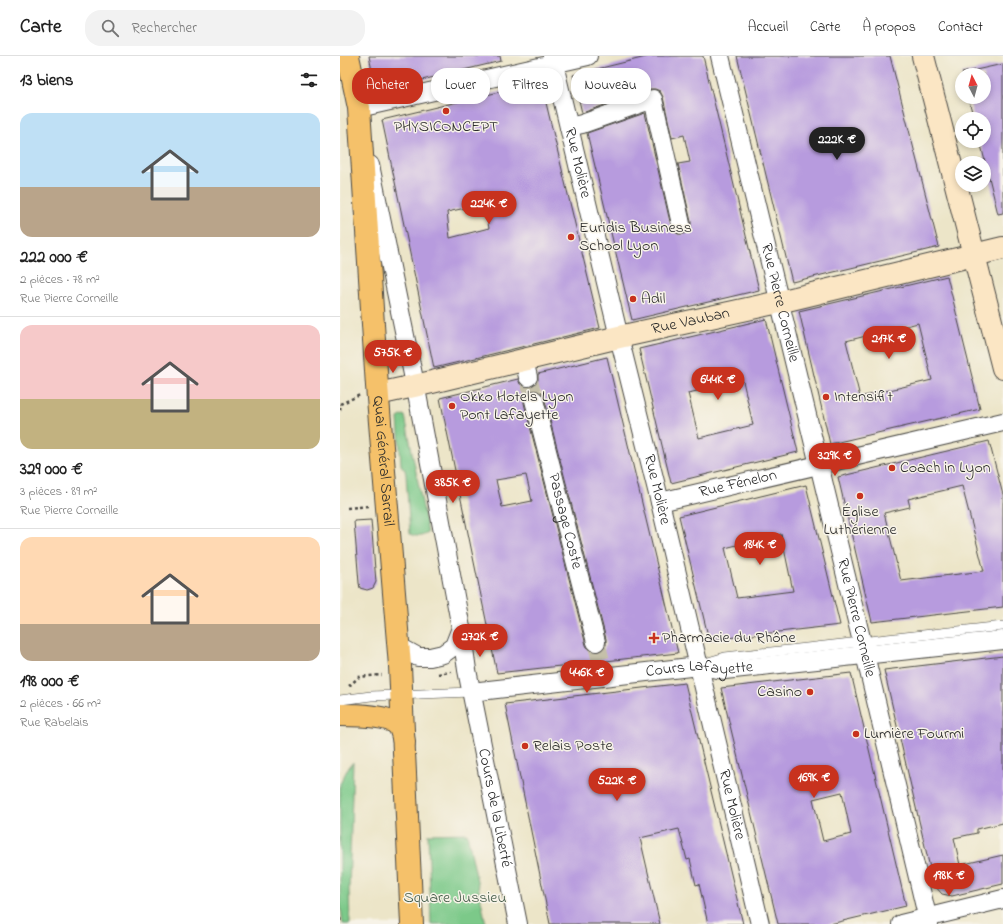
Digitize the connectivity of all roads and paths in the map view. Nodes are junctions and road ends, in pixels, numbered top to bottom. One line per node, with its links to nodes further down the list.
1 (348, 56): 6 (main road, Quai Général Sarrail)
2 (588, 56): 5 (street)
3 (720, 56): 11 (street, Rue Pierre Corneille)
4 (923, 56): 10 (street)
5 (553, 60): 6 (street); 7 (street, Rue Molière)
6 (359, 108): 14 (street, Quai Général Sarrail); 15 (main road, Quai Général Sarrail)
7 (569, 127): 8 (street); 12 (street, Rue Molière)
8 (681, 224)
9 (1003, 248): 10 (street, Rue Vauban)
10 (974, 254): 11 (street, Rue Vauban); 13 (street)
11 (779, 302): 12 (street, Rue Vauban); 20 (street, Rue Pierre Corneille)
12 (619, 337): 14 (street, Rue Vauban); 21 (street, Rue Molière)
13 (1003, 368)
14 (415, 386): 15 (street, Rue Vauban); 25 (street, Quai Général Sarrail)
15 (369, 395): 17 (path); 28 (main road, Quai Général Sarrail)
16 (534, 400): 27 (street, Passage Coste)
17 (340, 404): 18 (path)
18 (340, 410)
19 (1003, 422): 20 (street, Rue Fénelon)
20 (820, 466): 21 (street, Rue Fénelon); 29 (street, Rue Pierre Corneille)
21 (660, 502): 30 (street, Rue Molière)
22 (368, 506): 23 (path)
23 (346, 508)
24 (1003, 626): 29 (lane)
25 (461, 628): 28 (street); 33 (street, Quai Général Sarrail)
26 (1003, 640): 29 (street, Cours Lafayette)
27 (596, 642)
28 (398, 646): 34 (main road, Quai Général Sarrail)
29 (864, 649): 30 (street, Cours Lafayette); 40 (street, Rue Pierre Corneille)
30 (699, 666): 33 (street, Cours Lafayette); 44 (street, Rue Molière)
31 (383, 675): 32 (path)
32 (344, 688)
33 (471, 692): 34 (lane, Cours Lafayette); 43 (street, Cours de la Liberté)
34 (402, 695): 35 (lane, Cours Lafayette); 37 (main road, Quai Général Sarrail)
35 (340, 700)
36 (340, 715): 37 (main road)
37 (404, 742): 42 (main road, Quai Général Sarrail)
38 (1003, 899): 40 (street)
39 (340, 918): 41 (path)
40 (928, 921): 45 (street)
41 (341, 924)
42 (412, 924)
43 (518, 924)
44 (760, 924)
45 (901, 924)

